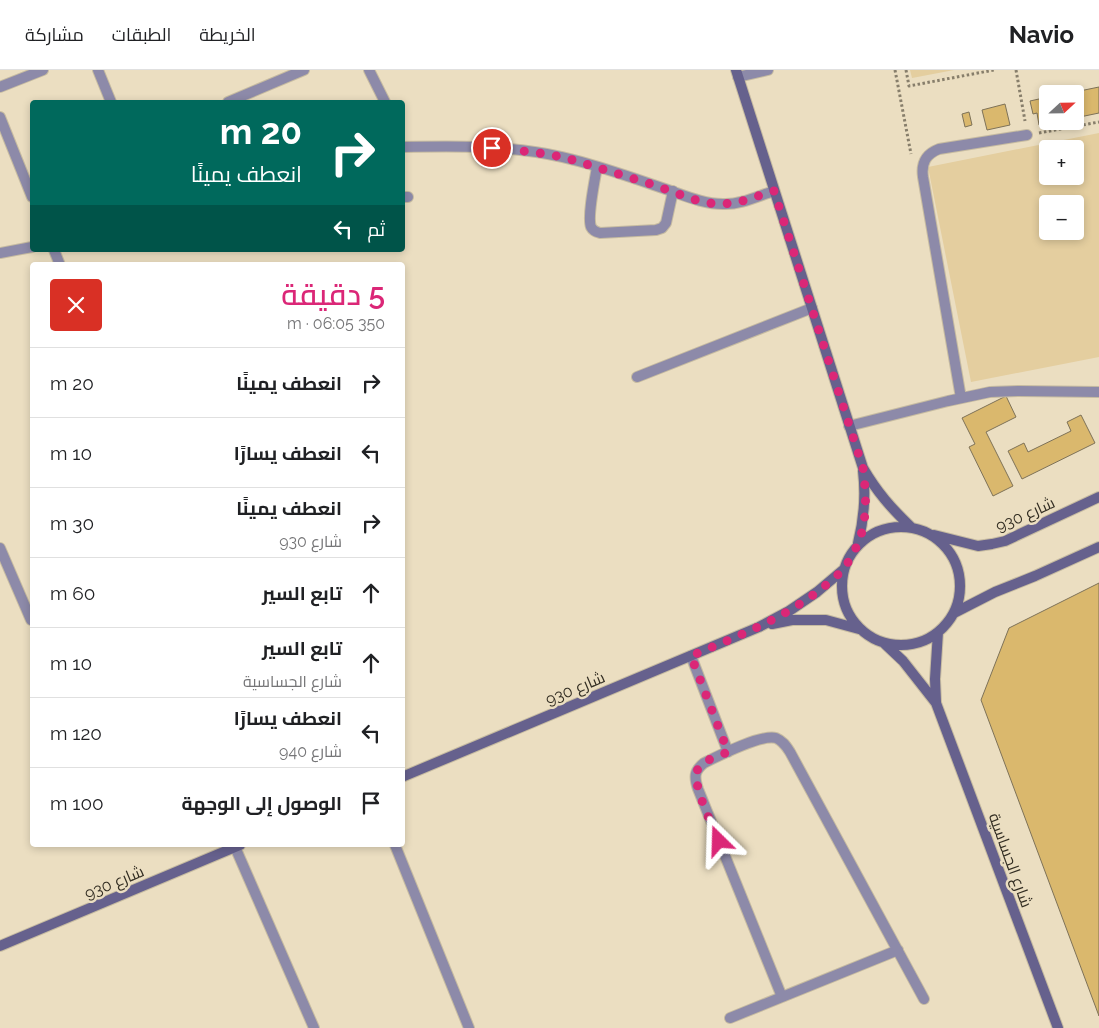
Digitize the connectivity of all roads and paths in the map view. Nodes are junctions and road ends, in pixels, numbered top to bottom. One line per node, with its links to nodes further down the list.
1 (43, 70): 11 (street)
2 (98, 70): 12 (street)
3 (304, 70): 13 (street)
4 (369, 70): 14 (street)
5 (768, 70): 10 (street)
6 (895, 70): 20 (path)
7 (906, 70): 8 (path)
8 (994, 70)
9 (1016, 70): 17 (path)
10 (737, 73): 21 (street)
11 (0, 87)
12 (110, 100)
13 (233, 100)
14 (384, 100)
15 (0, 117): 22 (street)
16 (1099, 122): 17 (path)
17 (1027, 135): 20 (street)
18 (405, 146): 19 (street)
19 (597, 167): 23 (street); 23 (street)
20 (922, 170): 29 (street)
21 (774, 191): 23 (street); 26 (street)
22 (30, 192)
23 (673, 192)
24 (30, 247): 25 (street)
25 (0, 253)
26 (812, 308): 27 (street); 30 (street)
27 (637, 377)
28 (1099, 392): 29 (street)
29 (961, 398): 30 (street)
30 (849, 426): 31 (street)
31 (863, 468): 33 (street); 35 (street)
32 (1099, 496): 34 (street, شارع 930)
33 (911, 527): 34 (street); 35 (street)
34 (931, 534): 39 (street)
35 (858, 543): 38 (street)
36 (1099, 547): 39 (street)
37 (0, 548): 40 (street)
38 (843, 570): 41 (street, شارع 930); 42 (street)
39 (954, 613): 43 (street)
40 (30, 618)
41 (759, 627): 42 (street, شارع 930); 45 (street, شارع 930)
42 (859, 628): 44 (street)
43 (938, 632): 44 (street); 46 (street, شارع الجساسية)
44 (886, 644): 46 (street, شارع الجساسية)
45 (691, 656): 47 (street); 48 (street, شارع 930)
46 (936, 703): 59 (street, شارع الجساسية)
47 (728, 752): 53 (street); 54 (street)
48 (405, 776)
49 (236, 847): 52 (street, شارع 930)
50 (238, 847): 57 (street)
51 (396, 847): 58 (street)
52 (0, 946)
53 (898, 950): 54 (street); 55 (street)
54 (782, 997): 56 (street)
55 (924, 999)
56 (730, 1018)
57 (314, 1028)
58 (469, 1028)
59 (1058, 1028)

